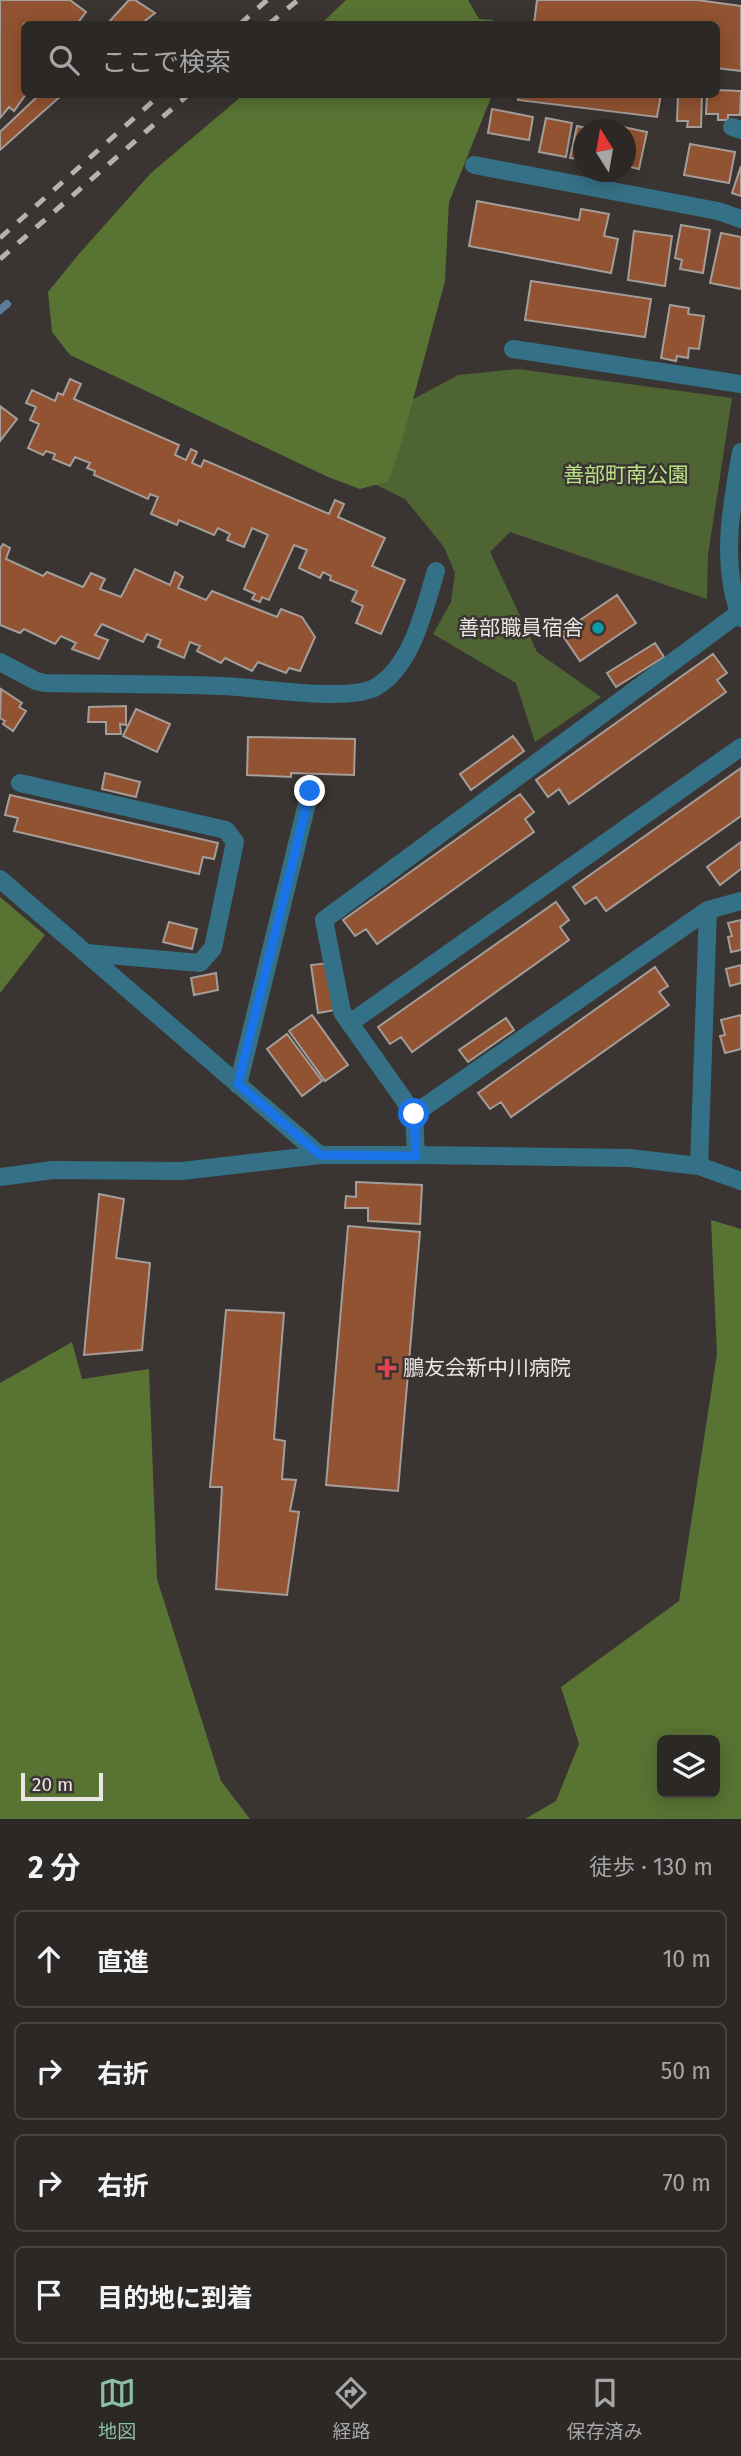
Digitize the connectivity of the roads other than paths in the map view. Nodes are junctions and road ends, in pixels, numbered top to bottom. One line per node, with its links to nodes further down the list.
1 (474, 165): 2 (street)
2 (741, 219)
3 (513, 349): 4 (street)
4 (741, 384)
5 (741, 452): 6 (street)
6 (736, 510): 8 (street)
7 (436, 570): 9 (street)
8 (740, 615): 17 (street)
9 (0, 662)
10 (741, 747): 17 (street)
11 (20, 783): 16 (street)
12 (310, 791): 18 (street)
13 (0, 879): 16 (street)
14 (741, 901): 15 (street)
15 (708, 910): 19 (street); 22 (street)
16 (86, 953): 18 (street)
17 (351, 1023): 19 (street)
18 (238, 1084): 20 (street)
19 (414, 1114): 21 (street)
20 (320, 1155): 21 (street); 23 (street)
21 (416, 1156): 22 (street)
22 (699, 1166): 24 (street)
23 (0, 1177)
24 (741, 1181)

